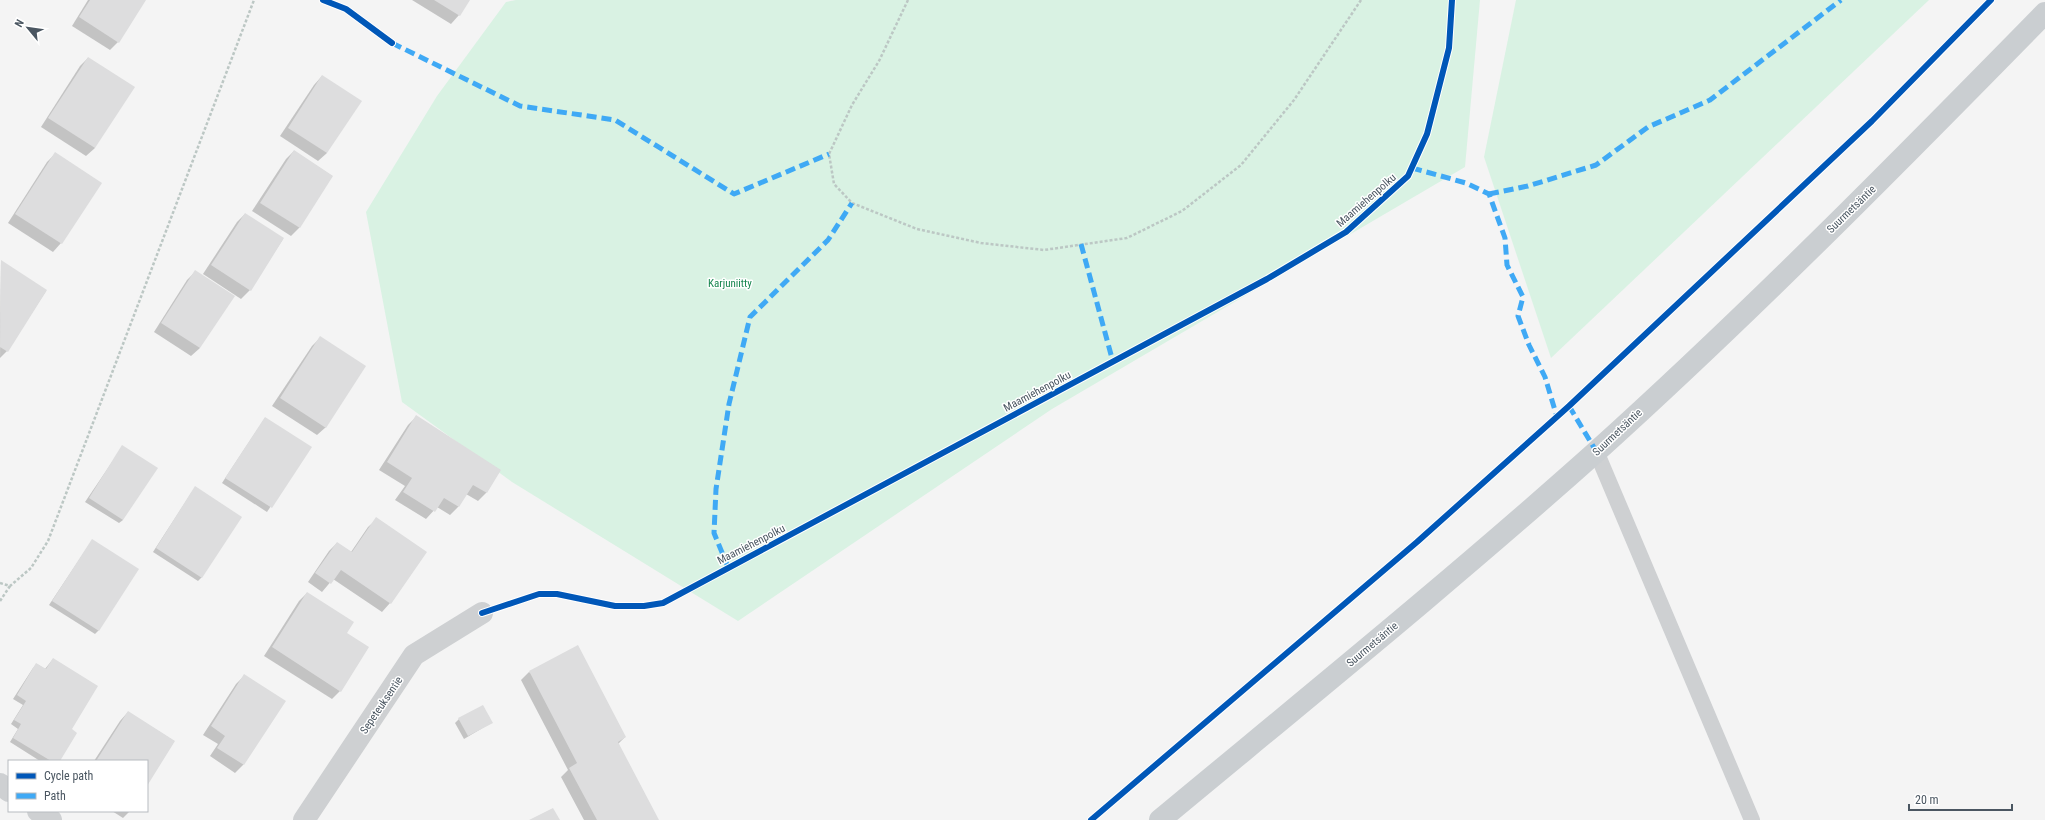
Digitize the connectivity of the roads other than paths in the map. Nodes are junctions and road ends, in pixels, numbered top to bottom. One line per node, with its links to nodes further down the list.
1 (2045, 13): 2 (main road, Suurmetsäntie)
2 (1596, 451): 9 (main road, Suurmetsäntie); 10 (lane)
3 (482, 613): 8 (street, Sepeteuksentie)
4 (0, 784): 5 (street)
5 (8, 790)
6 (39, 812): 7 (street)
7 (51, 820)
8 (304, 820)
9 (1160, 820)
10 (1752, 820)

